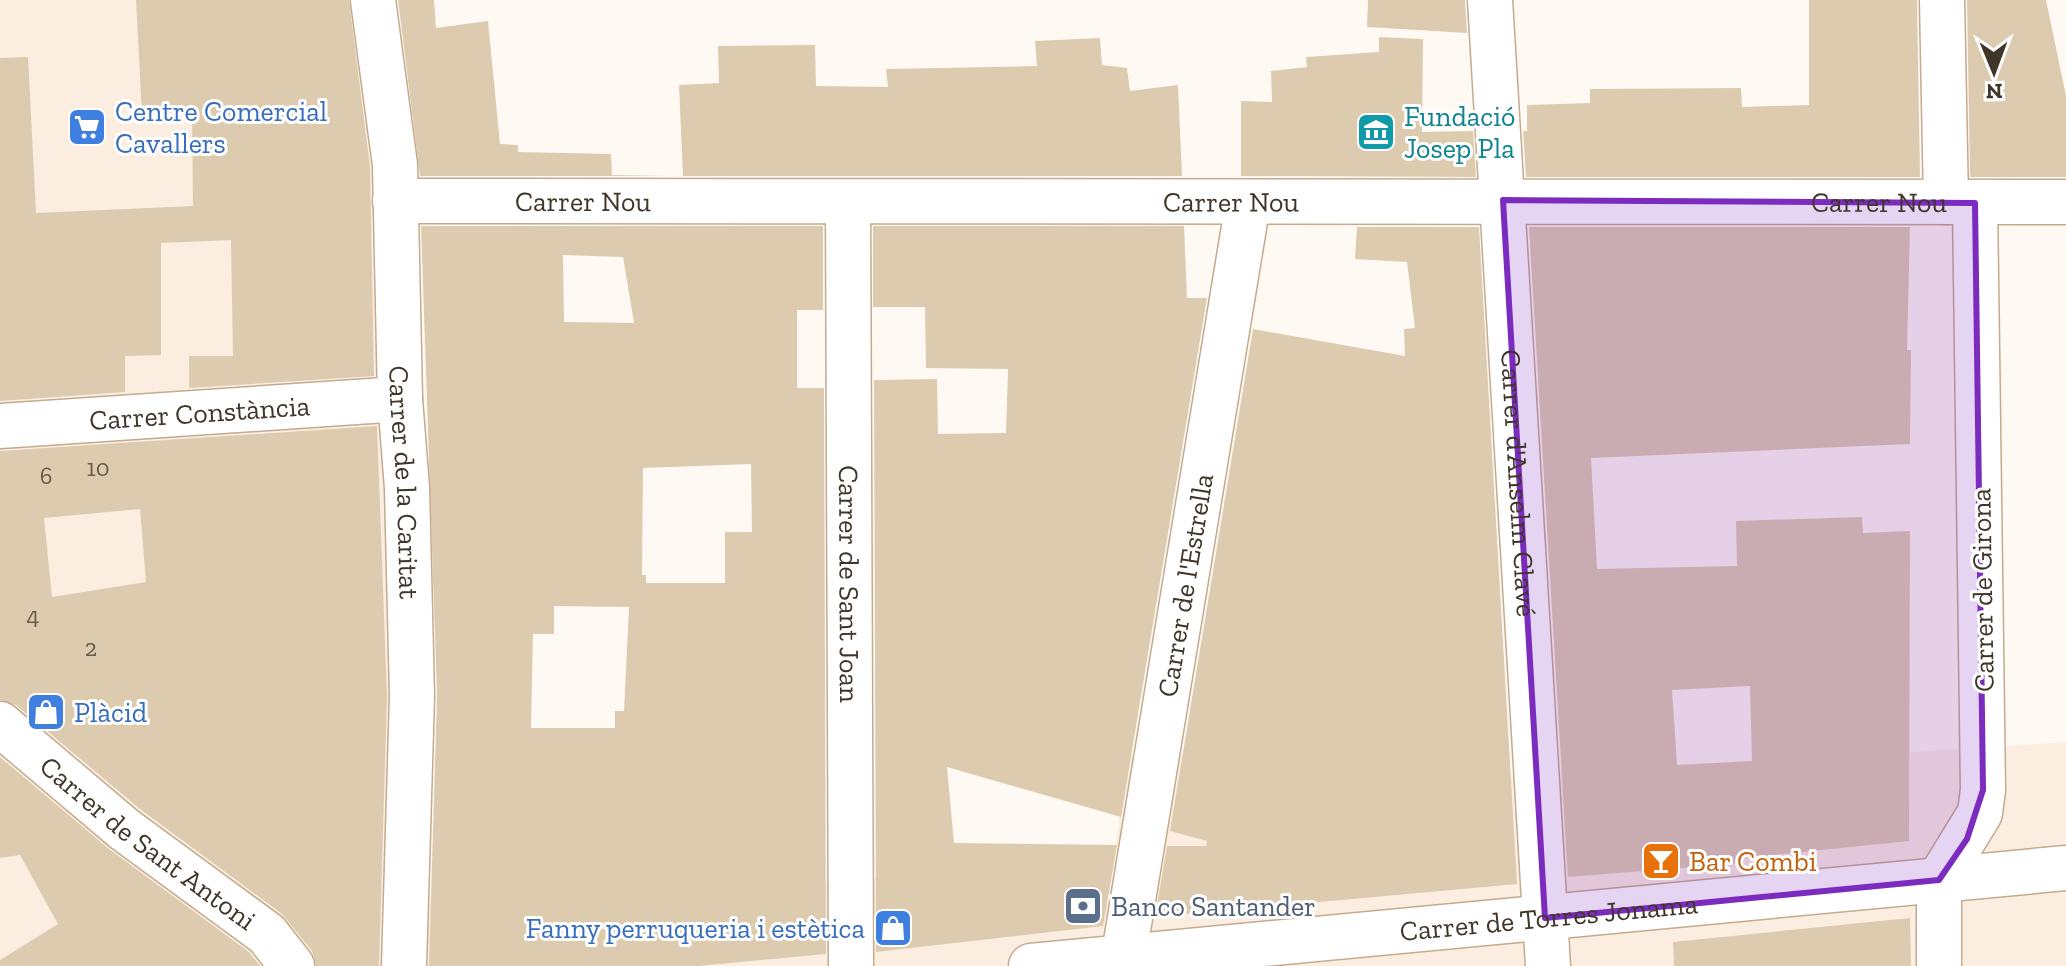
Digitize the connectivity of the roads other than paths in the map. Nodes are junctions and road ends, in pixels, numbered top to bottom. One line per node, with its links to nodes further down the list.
1 (373, 0): 5 (street, Carrer de la Caritat)
2 (1490, 0): 4 (street, Carrer d'Anselm Clavé)
3 (1942, 0): 7 (street, Carrer de Girona)
4 (1503, 200): 7 (street, Carrer Nou); 9 (street, Carrer Nou); 15 (street, Carrer d'Anselm Clavé)
5 (395, 201): 6 (street, Carrer Nou); 10 (street, Carrer de la Caritat)
6 (848, 202): 9 (street, Carrer Nou); 19 (street, Carrer de Sant Joan)
7 (1961, 202): 8 (street, Carrer Nou); 14 (street, Carrer de Girona)
8 (2066, 202)
9 (1248, 203): 16 (street, Carrer de l'Estrella)
10 (400, 399): 11 (street, Carrer Constància); 18 (street, Carrer de la Caritat)
11 (0, 426)
12 (0, 724): 17 (street, Carrer de Sant Antoni)
13 (2066, 868): 14 (street, Carrer de Torres Jonama)
14 (1939, 880): 15 (street, Carrer de Torres Jonama); 22 (street)
15 (1545, 918): 16 (street, Carrer de Torres Jonama); 21 (street, Carrer d'Anselm Clavé)
16 (1123, 962): 20 (street, Carrer de Torres Jonama)
17 (292, 966)
18 (404, 966)
19 (851, 966)
20 (1031, 966)
21 (1548, 966)
22 (1939, 966)

